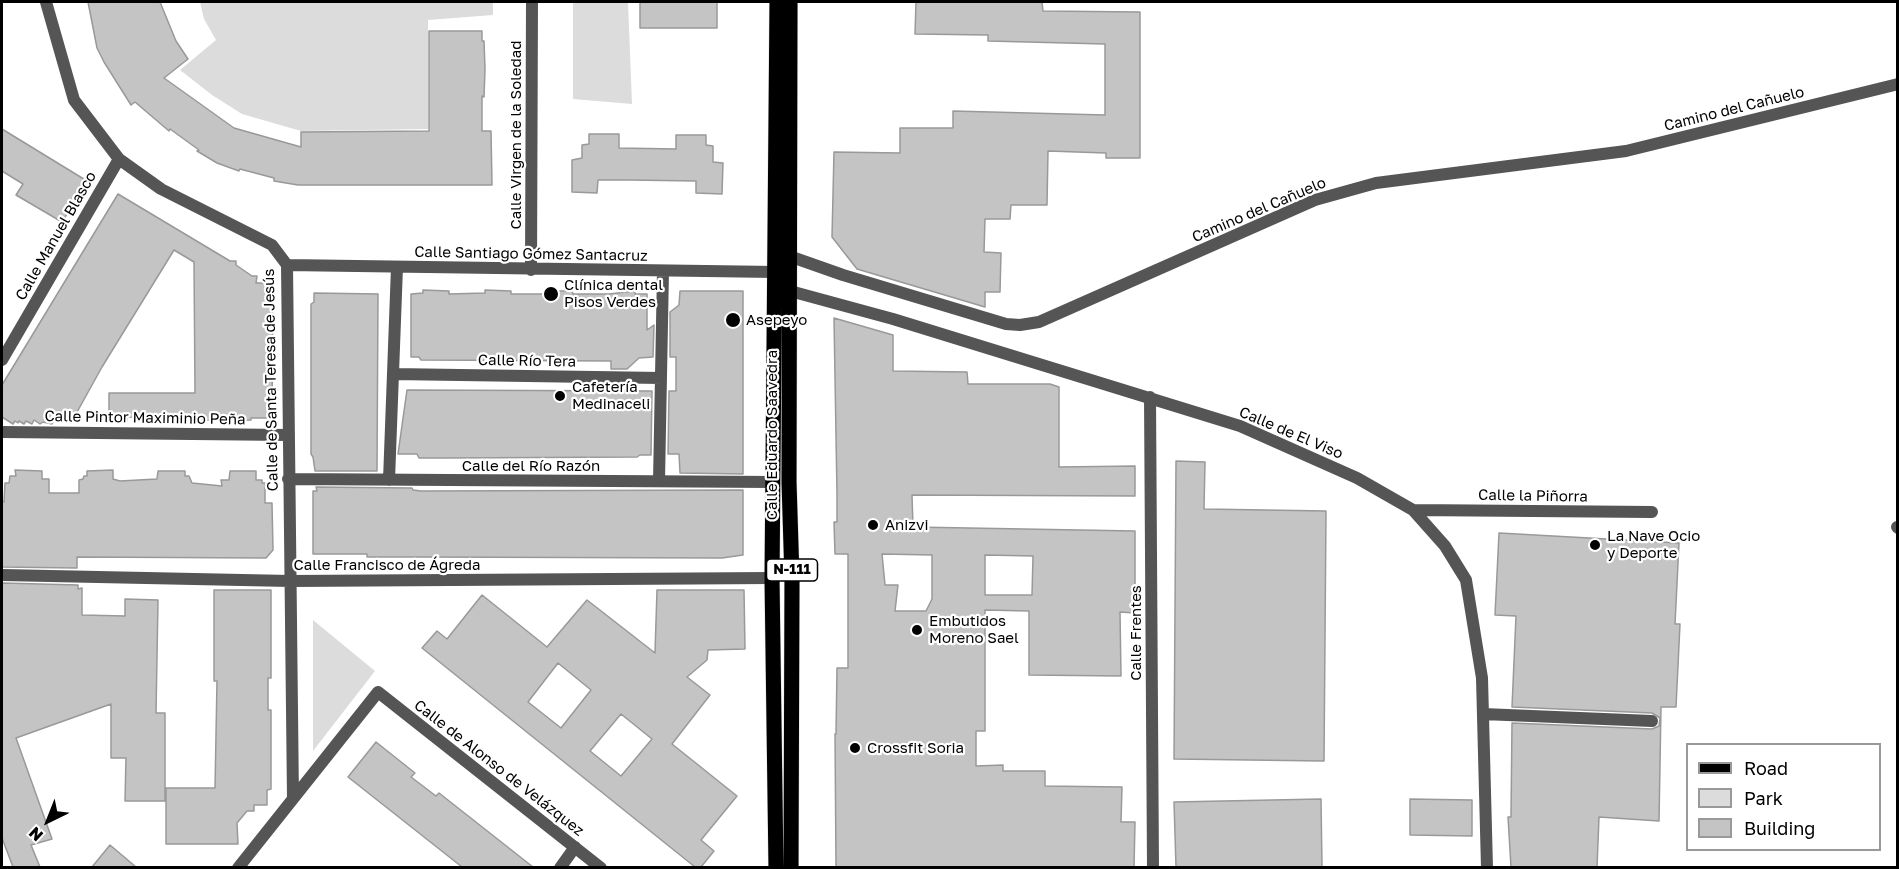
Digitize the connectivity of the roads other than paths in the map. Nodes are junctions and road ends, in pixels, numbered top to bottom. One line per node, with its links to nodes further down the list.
1 (46, 2): 6 (street, Calle de Santa Teresa de Jesús)
2 (532, 2): 10 (street, Calle Virgen de la Soledad)
3 (777, 2): 12 (main road, Calle Eduardo Saavedra)
4 (790, 2): 7 (main road, Calle Eduardo Saavedra / N-111)
5 (1898, 84): 7 (street, Camino del Cañuelo)
6 (118, 159): 8 (street, Calle de Santa Teresa de Jesús); 14 (street, Calle Manuel Blasco)
7 (789, 256): 13 (main road, Calle Eduardo Saavedra / N-111)
8 (287, 265): 9 (street, Calle Santiago Gómez Santacruz); 19 (street, Calle de Santa Teresa de Jesús)
9 (397, 267): 10 (street, Calle Santiago Gómez Santacruz); 15 (street)
10 (531, 270): 11 (street, Calle Santiago Gómez Santacruz)
11 (663, 271): 12 (street, Calle Santiago Gómez Santacruz); 16 (street)
12 (774, 273): 23 (main road, Calle Eduardo Saavedra)
13 (790, 291): 17 (street, Calle de El Viso); 37 (main road, Calle Eduardo Saavedra / N-111)
14 (2, 360)
15 (393, 374): 16 (street, Calle Río Tera); 21 (street)
16 (661, 378): 22 (street)
17 (1150, 397): 24 (street, Calle de El Viso); 38 (street, Calle Frentes)
18 (2, 432): 19 (street, Calle Pintor Maximinio Peña)
19 (288, 435): 20 (street, Calle de Santa Teresa de Jesús)
20 (288, 479): 21 (street, Calle del Río Razón); 28 (street, Calle de Santa Teresa de Jesús)
21 (389, 480): 22 (street, Calle del Río Razón)
22 (659, 481): 23 (street, Calle del Río Razón)
23 (773, 482): 27 (main road, Calle Eduardo Saavedra)
24 (1413, 510): 25 (street, Calle la Piñorra); 29 (street, Calle de El Viso)
25 (1652, 512)
26 (2, 575): 28 (street, Calle Francisco de Ágreda)
27 (772, 578): 28 (street, Calle Francisco de Ágreda); 36 (main road, Calle Eduardo Saavedra)
28 (290, 581): 31 (street, Calle de Santa Teresa de Jesús)
29 (1483, 714): 30 (street); 39 (street, Calle de El Viso)
30 (1652, 722)
31 (293, 799): 32 (street, Calle de Alonso de Velázquez); 33 (street)
32 (575, 847): 34 (street); 35 (street, Calle de Alonso de Velázquez)
33 (238, 867)
34 (560, 867)
35 (601, 867)
36 (776, 867)
37 (791, 867)
38 (1153, 867)
39 (1487, 867)

